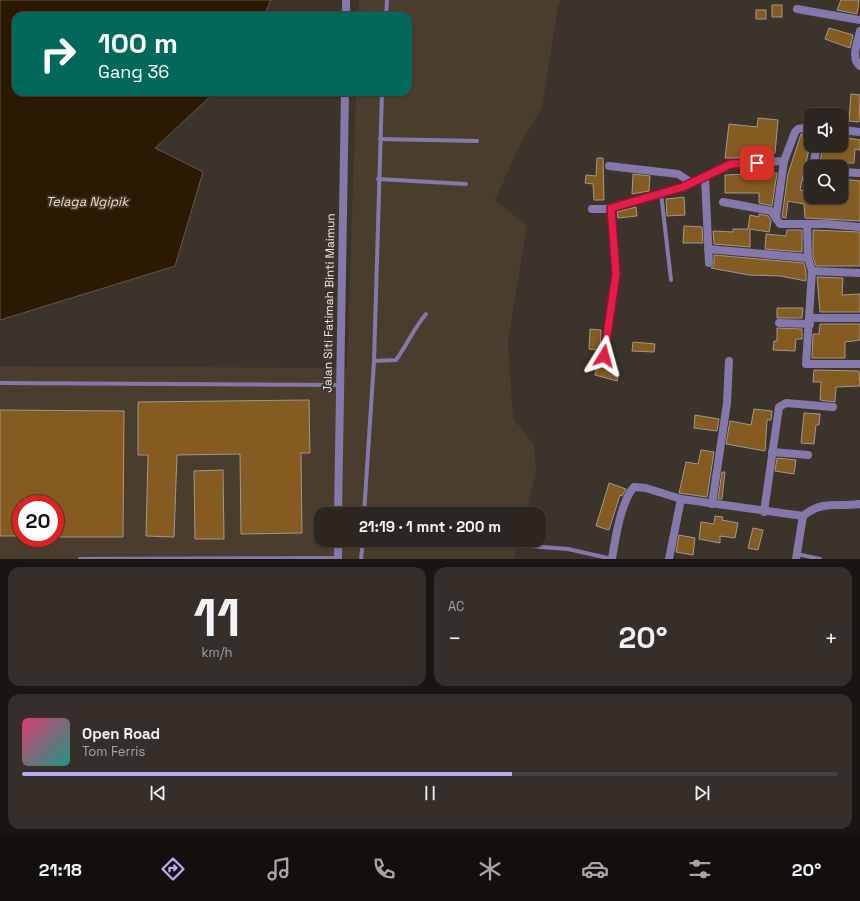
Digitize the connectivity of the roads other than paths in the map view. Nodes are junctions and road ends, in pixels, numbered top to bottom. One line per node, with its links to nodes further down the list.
1 (346, 0): 4 (street)
2 (387, 0): 5 (lane)
3 (797, 10): 6 (street)
4 (346, 12)
5 (386, 12)
6 (860, 20)
7 (860, 31): 8 (street)
8 (860, 66)
9 (345, 96): 46 (street, Jalan Siti Fatimah Binti Maimun)
10 (382, 96): 14 (lane)
11 (804, 129): 16 (street)
12 (848, 131): 13 (street)
13 (860, 132)
14 (380, 139): 15 (lane); 21 (lane)
15 (477, 141)
16 (784, 161): 20 (street); 28 (street)
17 (609, 166): 22 (street)
18 (848, 172): 19 (street)
19 (860, 173)
20 (705, 178): 22 (street); 31 (street)
21 (378, 179): 23 (lane); 42 (lane)
22 (692, 183): 24 (street)
23 (466, 184)
24 (661, 193): 26 (street); 36 (lane)
25 (723, 202): 28 (street)
26 (611, 208): 27 (street); 41 (lane)
27 (592, 209)
28 (776, 218): 29 (street)
29 (807, 225): 30 (street); 32 (street)
30 (860, 227)
31 (708, 249): 32 (street); 33 (street)
32 (808, 258): 34 (street)
33 (709, 263)
34 (812, 271): 35 (street); 39 (street)
35 (860, 273)
36 (671, 280)
37 (426, 314): 42 (lane)
38 (860, 318): 39 (street)
39 (810, 321): 40 (street); 44 (street)
40 (779, 323)
41 (604, 356)
42 (374, 361): 54 (lane)
43 (729, 361): 51 (street)
44 (860, 364)
45 (0, 383): 46 (lane)
46 (339, 385): 53 (street, Jalan Siti Fatimah Binti Maimun)
47 (833, 407): 48 (street)
48 (772, 452): 49 (street); 55 (street)
49 (808, 456)
50 (681, 499): 51 (street); 64 (street); 65 (street)
51 (712, 504): 55 (street)
52 (860, 504): 56 (street)
53 (338, 507)
54 (364, 507)
55 (764, 512): 56 (street)
56 (803, 516): 60 (street)
57 (338, 547): 62 (street)
58 (363, 547): 63 (lane)
59 (542, 547): 64 (lane)
60 (797, 557): 66 (lane)
61 (80, 559): 62 (lane)
62 (338, 559)
63 (362, 559)
64 (612, 559)
65 (669, 559)
66 (820, 559)

